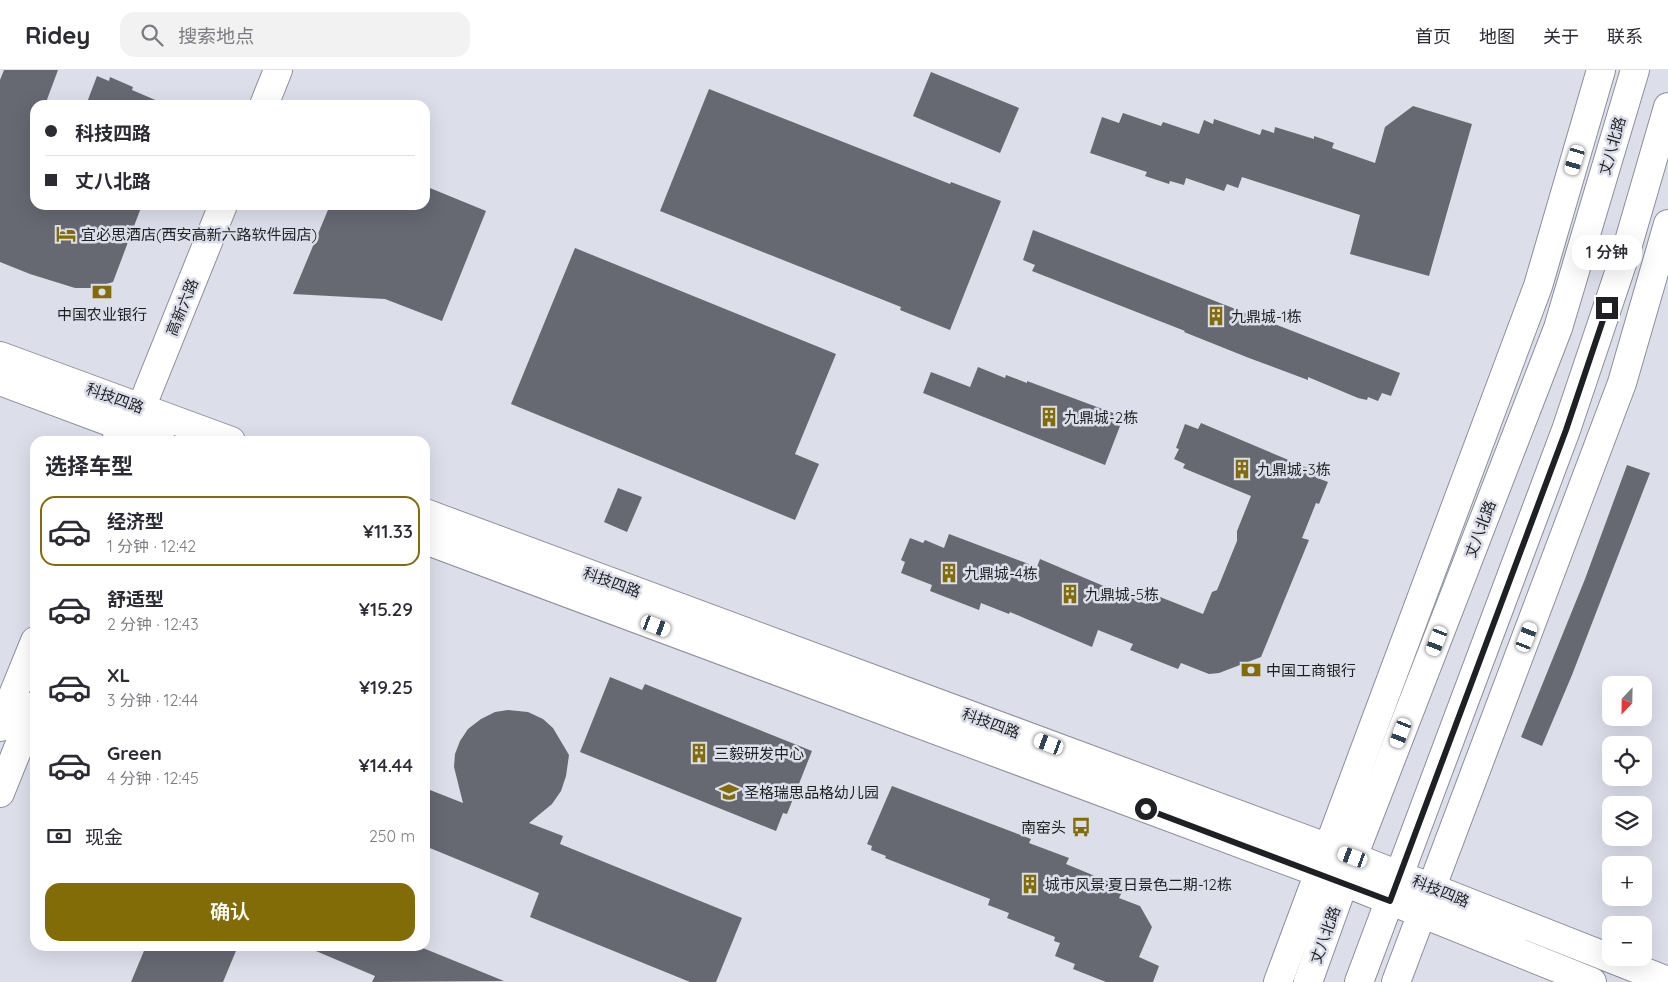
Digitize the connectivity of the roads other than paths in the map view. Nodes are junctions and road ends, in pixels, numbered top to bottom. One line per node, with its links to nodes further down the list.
1 (278, 70): 4 (main road)
2 (1601, 70): 20 (main road)
3 (1635, 70): 20 (main road, 丈八北路)
4 (266, 100)
5 (1668, 106): 21 (main road)
6 (221, 210): 10 (main road, 高新六路)
7 (1668, 224): 23 (main road)
8 (0, 356): 10 (main road, 科技四路)
9 (0, 381): 11 (main road, 科技四路)
10 (142, 408): 12 (main road, 高新六路); 13 (main road, 科技四路)
11 (135, 436)
12 (137, 436)
13 (217, 436)
14 (430, 515): 20 (main road, 科技四路)
15 (430, 542): 22 (main road, 科技四路)
16 (30, 653): 18 (main road)
17 (30, 718): 19 (main road)
18 (0, 727)
19 (0, 793)
20 (1341, 853): 21 (main road, 科技四路); 22 (main road, 丈八北路)
21 (1400, 875): 23 (main road, 科技四路); 24 (main road)
22 (1332, 878): 24 (main road, 科技四路); 27 (main road); 28 (main road, 丈八北路)
23 (1432, 888): 25 (main road); 26 (main road, 科技四路)
24 (1390, 901): 25 (main road, 科技四路); 29 (main road)
25 (1422, 914): 30 (main road); 31 (main road, 科技四路)
26 (1668, 981)
27 (1278, 982)
28 (1308, 982)
29 (1359, 982)
30 (1396, 982)
31 (1592, 982)

